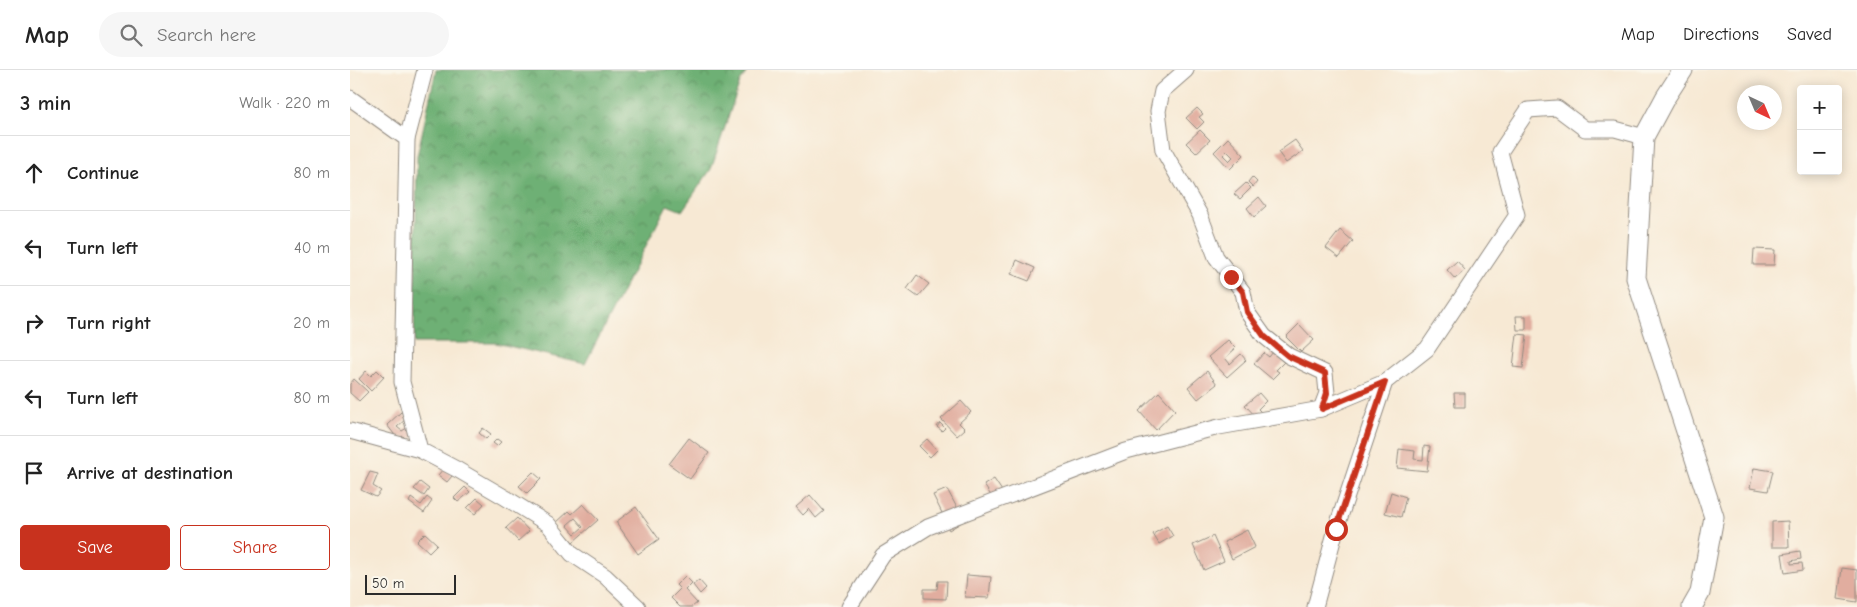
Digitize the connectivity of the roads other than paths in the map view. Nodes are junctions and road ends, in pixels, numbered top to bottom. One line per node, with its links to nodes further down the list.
1 (425, 70): 6 (street)
2 (1186, 70): 8 (street)
3 (1683, 70): 5 (street)
4 (350, 98): 6 (street)
5 (1644, 137): 7 (street); 14 (street)
6 (407, 139): 10 (street)
7 (1385, 382): 8 (street); 13 (street)
8 (1322, 409): 12 (street)
9 (350, 431): 10 (street)
10 (420, 450): 11 (street)
11 (638, 607)
12 (849, 607)
13 (1315, 607)
14 (1692, 607)

